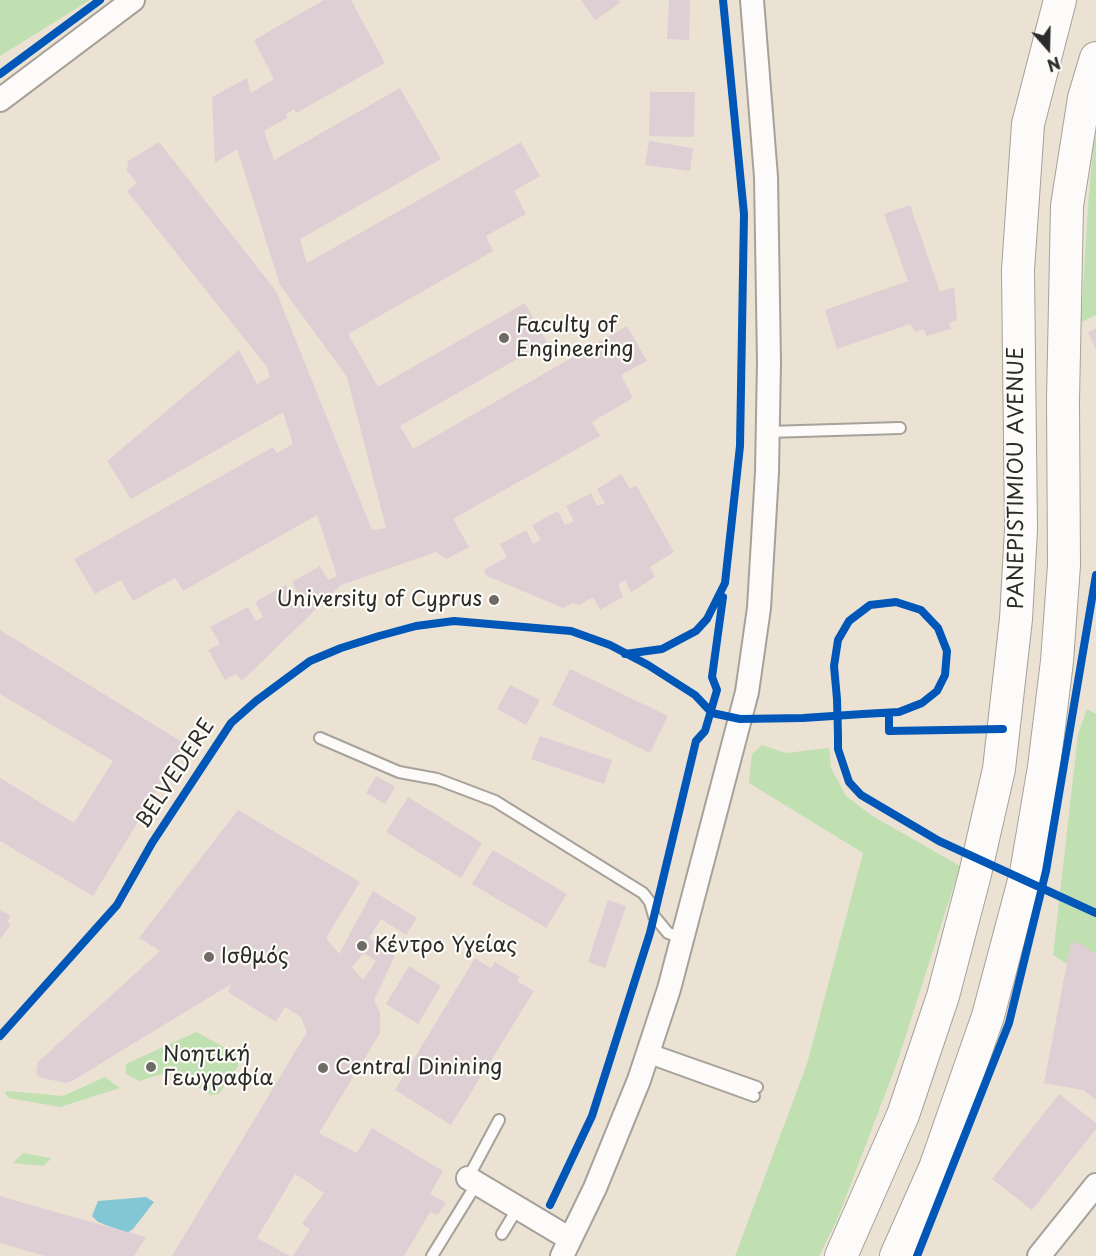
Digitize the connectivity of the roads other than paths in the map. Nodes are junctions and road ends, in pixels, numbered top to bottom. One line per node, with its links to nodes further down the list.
1 (133, 0): 5 (street)
2 (752, 0): 7 (street)
3 (1060, 0): 19 (main road, PANEPISTIMIOU AVENUE)
4 (1096, 58): 20 (main road, PANEPISTIMIOU AVENUE)
5 (0, 100)
6 (900, 428): 7 (lane)
7 (768, 432): 9 (street)
8 (320, 738): 9 (lane)
9 (683, 938): 10 (street)
10 (648, 1053): 11 (lane); 17 (street)
11 (755, 1092)
12 (499, 1120): 13 (lane)
13 (472, 1180): 15 (street); 18 (lane)
14 (1096, 1185): 21 (street)
15 (517, 1209): 16 (lane); 17 (street)
16 (502, 1234)
17 (566, 1247)
18 (432, 1256)
19 (841, 1256)
20 (896, 1256)
21 (1039, 1256)

